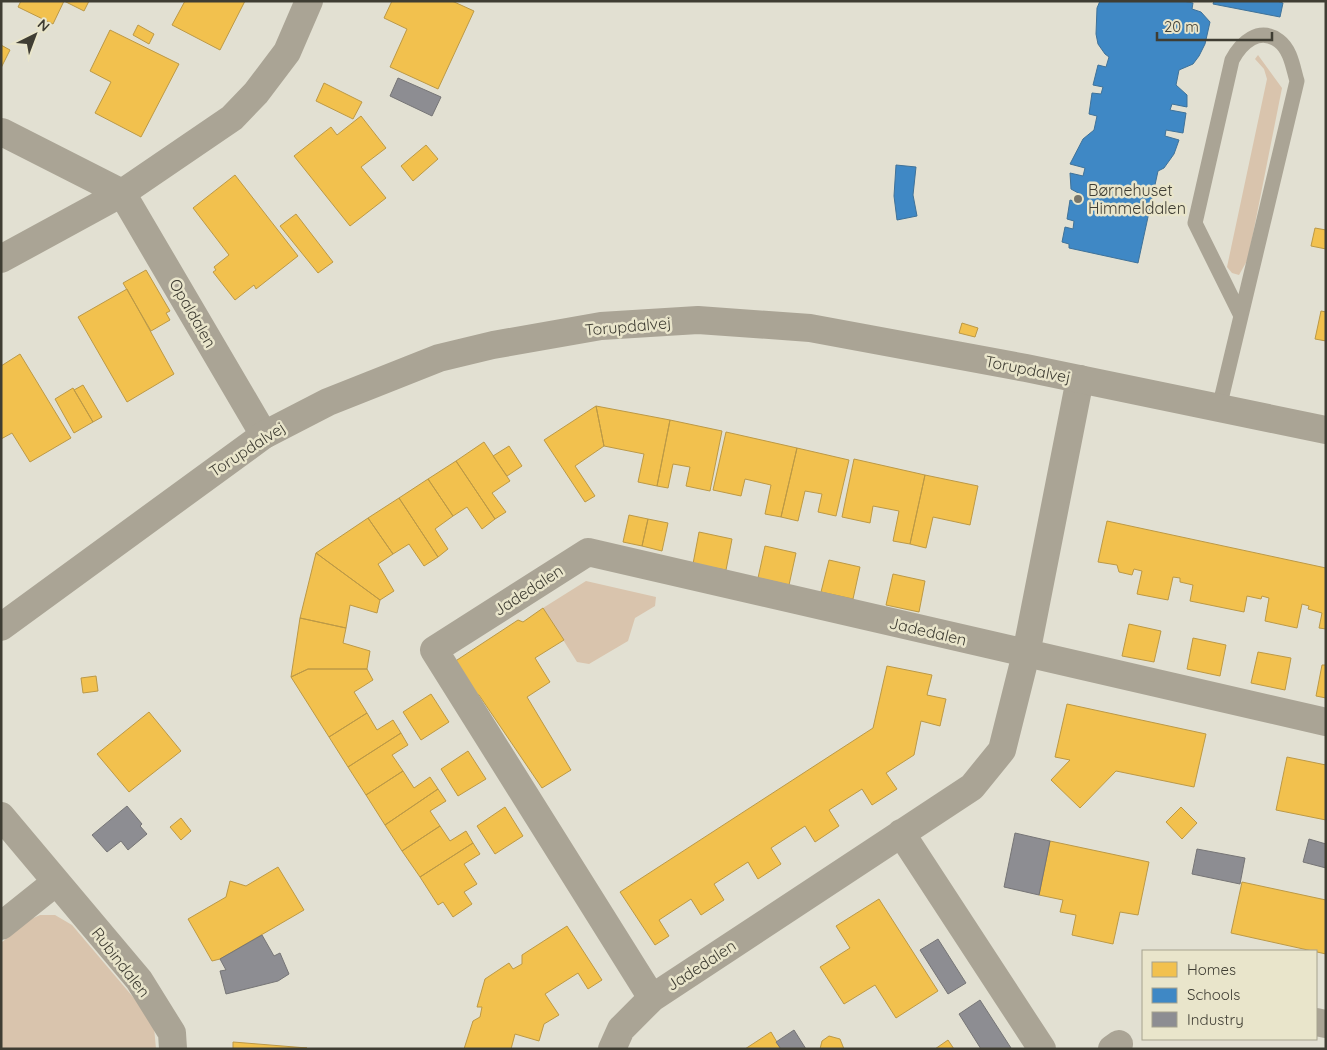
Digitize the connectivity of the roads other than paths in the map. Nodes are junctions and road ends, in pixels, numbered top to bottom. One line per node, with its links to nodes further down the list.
1 (309, 1): 3 (street)
2 (2, 132): 3 (street)
3 (122, 193): 4 (street); 9 (street, Opaldalen)
4 (1, 259)
5 (1241, 316): 5 (lane); 7 (lane)
6 (1080, 379): 7 (street, Torupdalvej); 9 (street, Torupdalvej); 11 (street, Jadedalen)
7 (1219, 408): 8 (street, Torupdalvej)
8 (1326, 430)
9 (264, 435): 10 (street, Torupdalvej)
10 (1, 627)
11 (1026, 654): 12 (street, Jadedalen); 14 (street, Jadedalen); 17 (street, Jadedalen)
12 (1326, 722)
13 (1, 816): 15 (street, Rubindalen)
14 (901, 833): 17 (street, Jadedalen); 20 (street)
15 (56, 882): 16 (street); 18 (street, Rubindalen)
16 (1, 926)
17 (652, 998): 19 (street, Jadedalen)
18 (173, 1049)
19 (612, 1049)
20 (1042, 1049)

